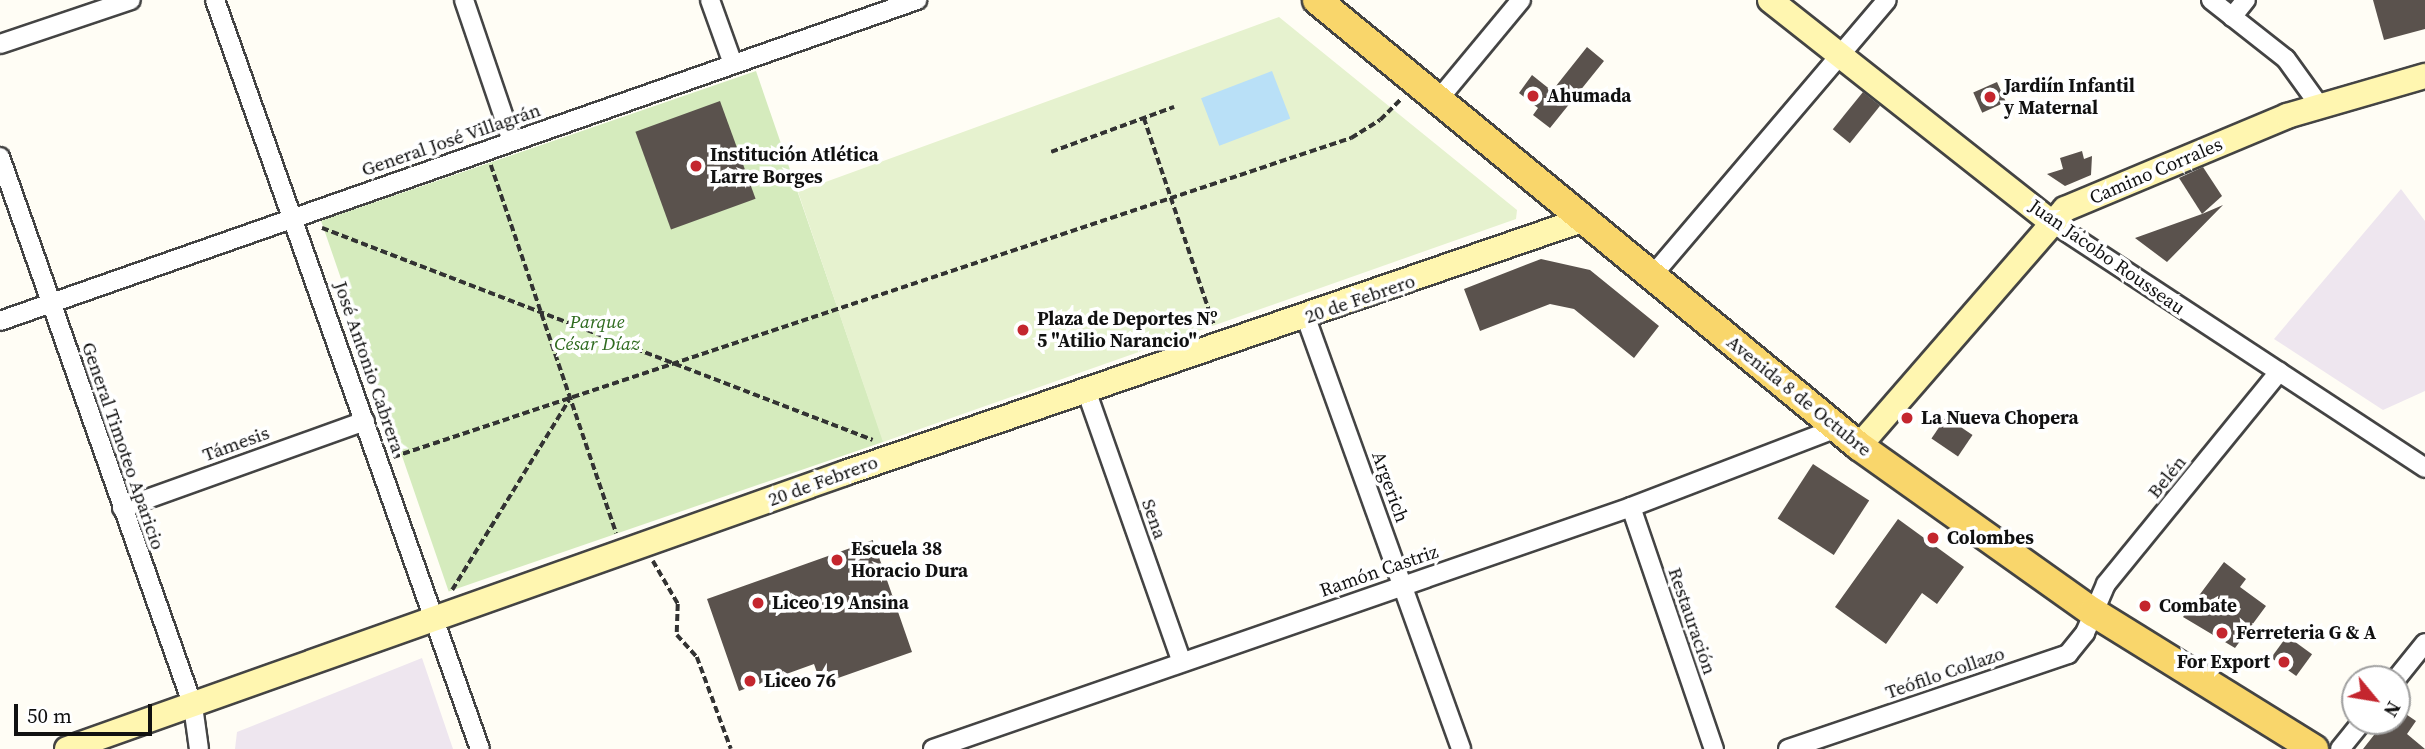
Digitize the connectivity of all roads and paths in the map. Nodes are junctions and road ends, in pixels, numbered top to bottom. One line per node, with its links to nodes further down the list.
1 (131, 0): 13 (street)
2 (215, 0): 26 (street, José Antonio Cabrera)
3 (464, 0): 21 (street)
4 (710, 0): 15 (street)
5 (917, 0): 15 (street, General José Villagrán)
6 (1317, 0): 17 (main road, Avenida 8 de Octubre)
7 (1521, 0): 17 (street)
8 (1770, 0): 14 (main road, Juan Jacobo Rousseau)
9 (1887, 0): 14 (street)
10 (2211, 0): 12 (street)
11 (2246, 0): 12 (street)
12 (2232, 17): 18 (street)
13 (0, 44)
14 (1840, 56): 28 (main road, Juan Jacobo Rousseau); 29 (street)
15 (733, 64): 21 (street, General José Villagrán)
16 (2425, 76): 18 (main road, Camino Corrales)
17 (1428, 91): 25 (path); 27 (main road, Avenida 8 de Octubre)
18 (2319, 105): 28 (main road, Camino Corrales)
19 (1174, 107): 20 (path)
20 (1144, 118): 23 (path); 25 (path)
21 (512, 141): 22 (street, General José Villagrán)
22 (486, 150): 26 (street, General José Villagrán); 31 (path)
23 (1051, 152)
24 (0, 157): 30 (street, General Timoteo Aparicio)
25 (1171, 198): 34 (path); 35 (path)
26 (294, 217): 30 (street, General José Villagrán); 31 (path); 39 (street, José Antonio Cabrera)
27 (1582, 220): 29 (main road, Avenida 8 de Octubre); 32 (main road, 20 de Febrero)
28 (2051, 222): 36 (street, Juan Jacobo Rousseau); 41 (main road, Camino Corrales)
29 (1652, 276): 40 (main road, Avenida 8 de Octubre)
30 (51, 303): 33 (street, General José Villagrán); 46 (street, General Timoteo Aparicio)
31 (541, 313): 35 (path); 38 (path)
32 (1306, 318): 34 (main road, 20 de Febrero); 48 (street, Argerich)
33 (0, 321)
34 (1220, 346): 37 (main road, 20 de Febrero)
35 (673, 363): 38 (path); 42 (path)
36 (2279, 372): 44 (street, Juan Jacobo Rousseau); 49 (street, Belén)
37 (1086, 390): 42 (main road, 20 de Febrero); 52 (street, Sena)
38 (570, 398): 43 (path); 47 (path); 50 (path)
39 (365, 421): 43 (street, José Antonio Cabrera); 46 (street, Támesis)
40 (1837, 428): 41 (main road, Avenida 8 de Octubre); 45 (street, Ramón Castriz)
41 (1859, 446): 49 (main road, Avenida 8 de Octubre)
42 (904, 453): 47 (main road, 20 de Febrero)
43 (379, 461): 50 (street, José Antonio Cabrera)
44 (2425, 468)
45 (1631, 507): 48 (street, Ramón Castriz); 63 (street, Restauración)
46 (122, 508): 54 (street, General Timoteo Aparicio)
47 (633, 550): 50 (main road, 20 de Febrero); 60 (path)
48 (1403, 585): 52 (street, Ramón Castriz); 62 (street, Argerich)
49 (2093, 612): 64 (street, Teófilo Collazo); 65 (main road, Avenida 8 de Octubre)
50 (434, 620): 54 (main road, 20 de Febrero); 59 (street, José Antonio Cabrera)
51 (2425, 643): 53 (street)
52 (1182, 662): 56 (street, Ramón Castriz)
53 (2407, 665)
54 (192, 706): 57 (main road, 20 de Febrero); 58 (street, General Timoteo Aparicio)
55 (2352, 735): 66 (street)
56 (971, 743): 61 (street, Ramón Castriz)
57 (66, 749)
58 (199, 749)
59 (480, 749)
60 (731, 749)
61 (933, 749)
62 (1461, 749)
63 (1714, 749)
64 (1788, 749)
65 (2314, 749)
66 (2340, 749)

